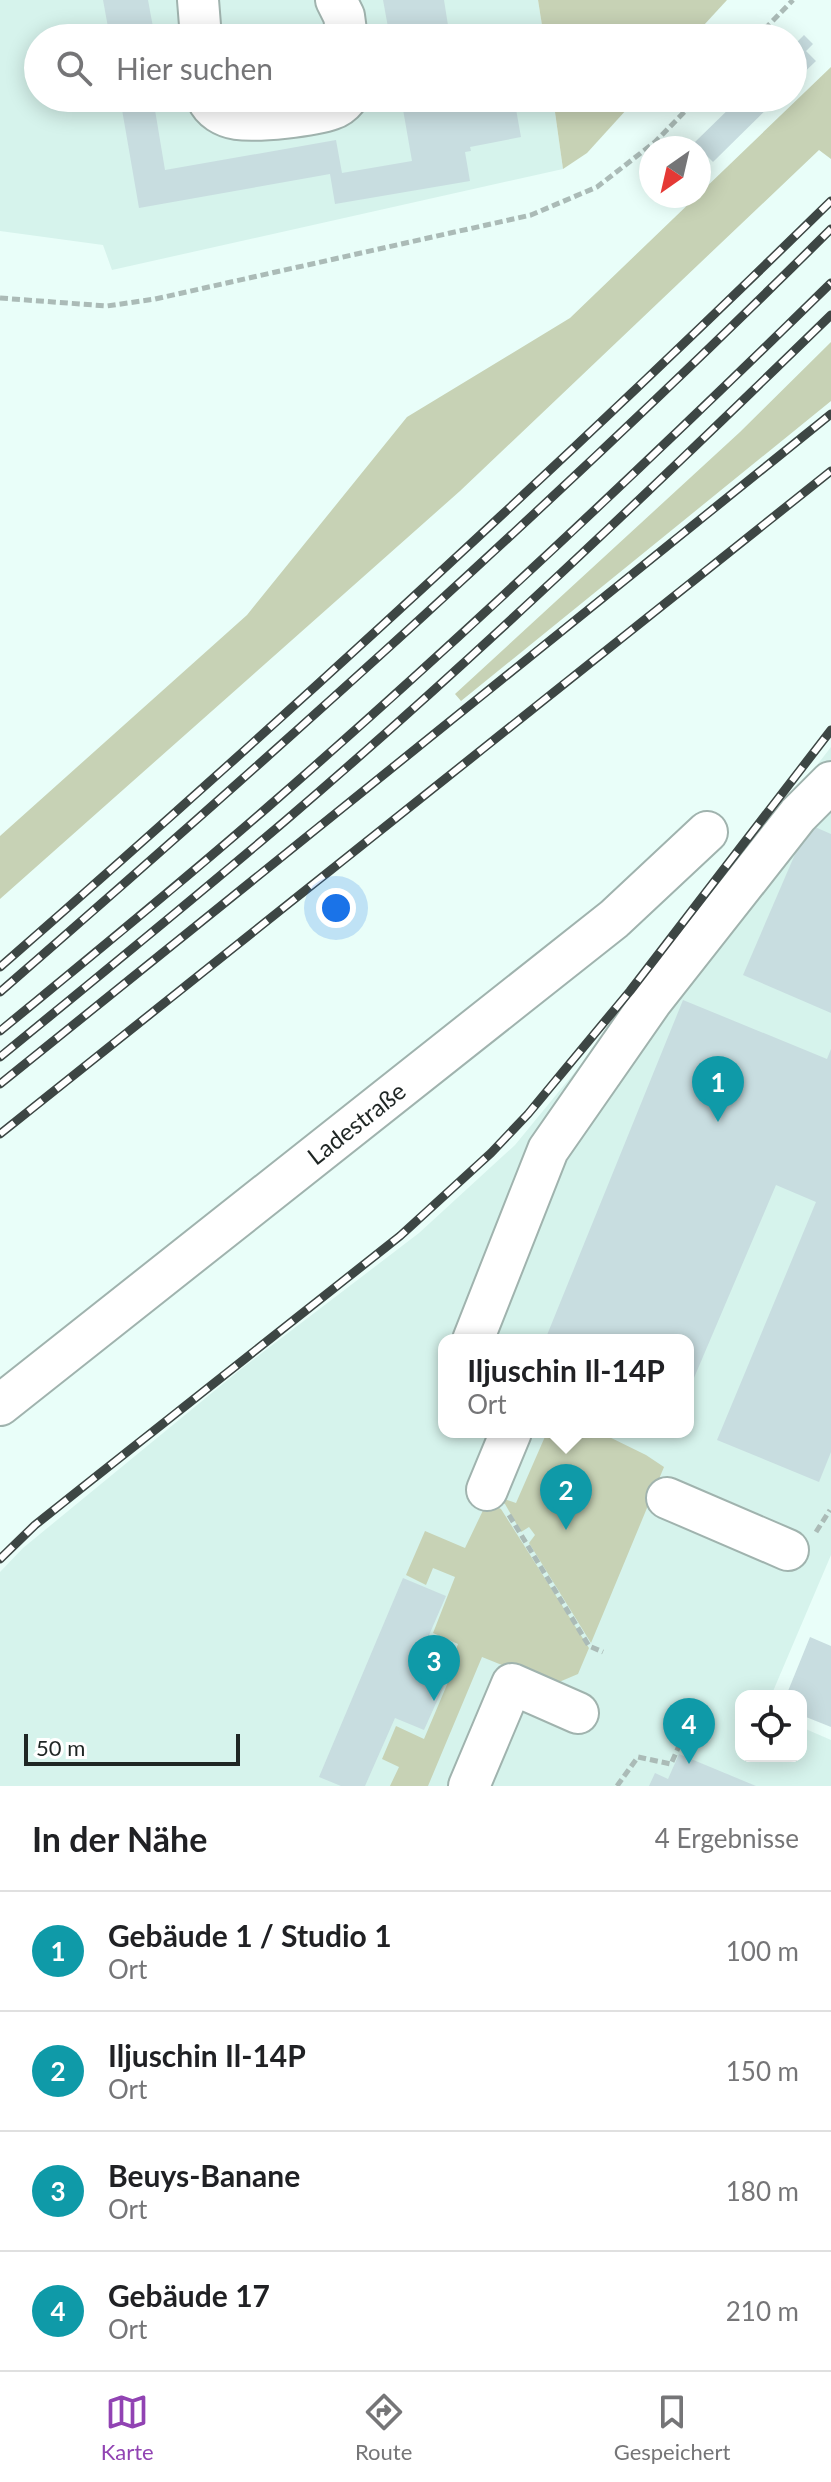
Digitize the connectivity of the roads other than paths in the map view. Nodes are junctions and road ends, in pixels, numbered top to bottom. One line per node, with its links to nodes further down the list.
1 (198, 0): 3 (lane)
2 (336, 0): 4 (lane)
3 (200, 24)
4 (345, 24)
5 (219, 112): 6 (lane)
6 (317, 112)
7 (831, 782): 9 (lane)
8 (707, 832): 10 (lane, Ladestraße)
9 (475, 1334)
10 (0, 1405)
11 (510, 1438): 12 (lane)
12 (495, 1498)
13 (667, 1498): 14 (lane)
14 (788, 1550)
15 (578, 1713): 16 (lane)
16 (469, 1786)

